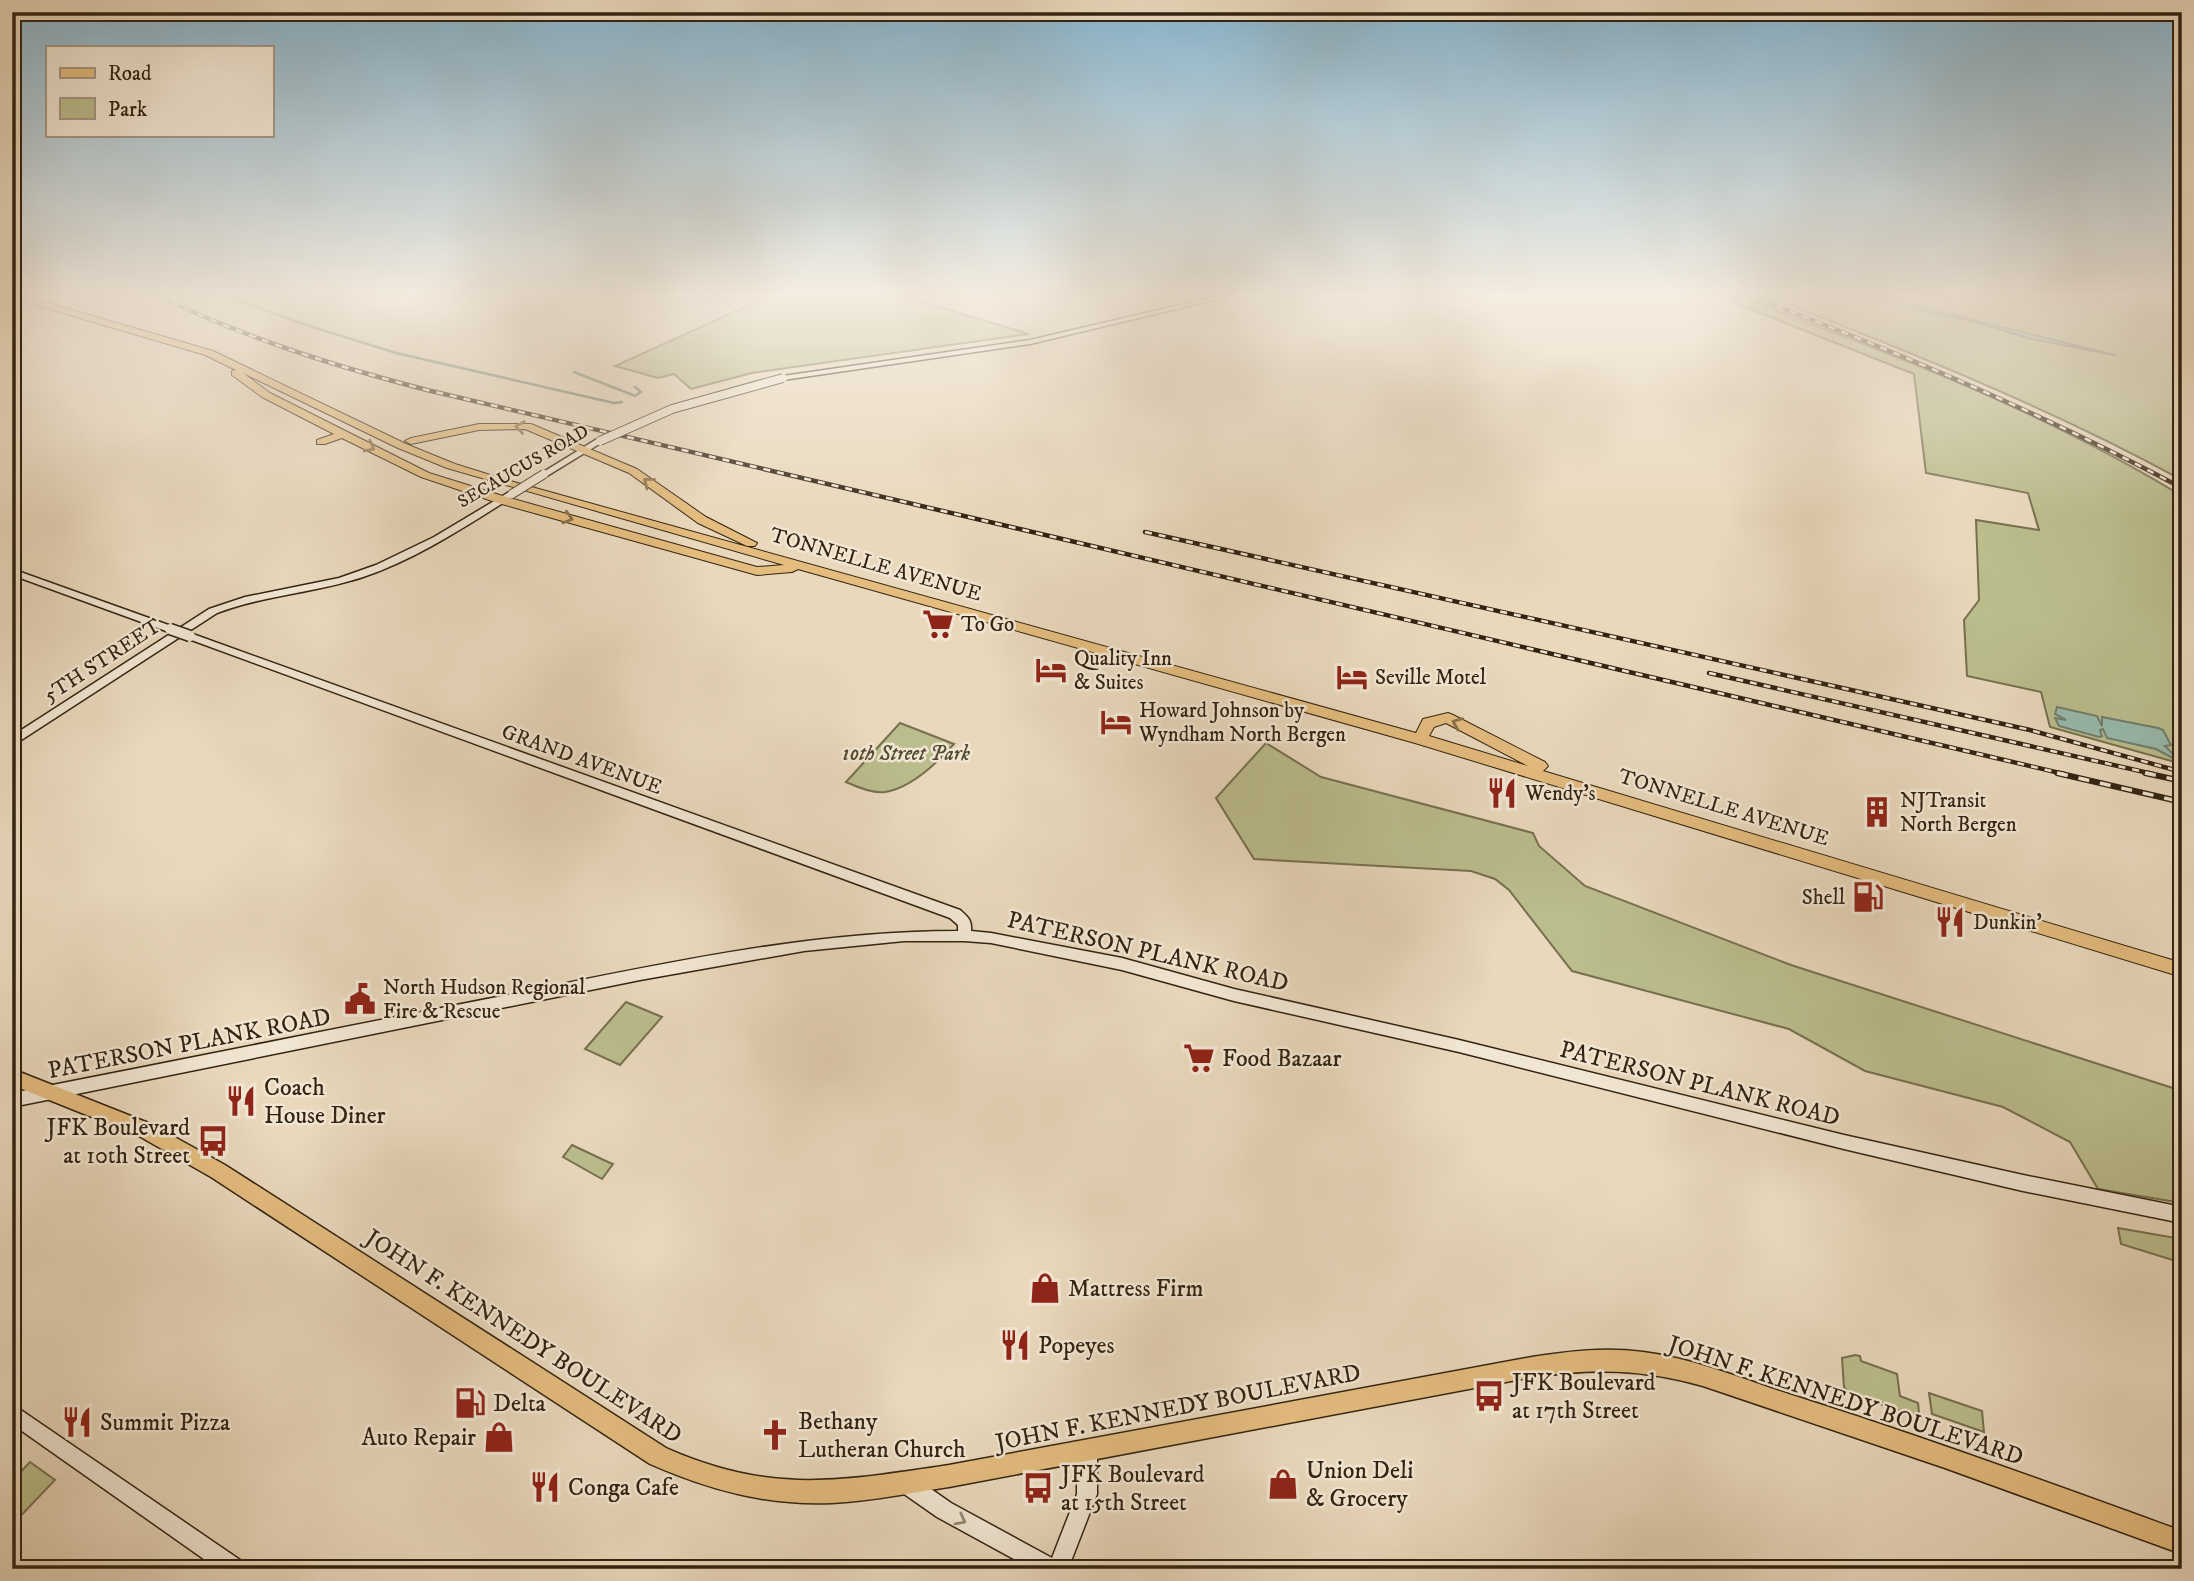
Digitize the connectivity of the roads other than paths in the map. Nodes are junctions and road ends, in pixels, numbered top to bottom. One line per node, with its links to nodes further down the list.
1 (232, 370): 5 (highway)
2 (244, 370): 12 (highway, TONNELLE AVENUE)
3 (262, 370): 6 (highway, TONNELLE AVENUE)
4 (839, 370): 7 (main road, SECAUCUS ROAD, bridge)
5 (342, 432): 8 (highway); 10 (highway, one-way to 10)
6 (411, 441): 9 (highway, one-way to 6); 11 (highway, TONNELLE AVENUE)
7 (600, 441): 9 (street, SECAUCUS ROAD)
8 (321, 442)
9 (584, 449): 10 (main road, SECAUCUS ROAD, bridge); 11 (highway, one-way to 9)
10 (507, 497): 12 (highway, one-way to 12); 14 (main road, SECAUCUS ROAD)
11 (751, 543): 15 (highway, TONNELLE AVENUE)
12 (805, 568): 15 (highway, TONNELLE AVENUE)
13 (12, 572): 17 (main road, GRAND AVENUE, bridge)
14 (213, 611): 16 (main road, 5TH STREET)
15 (1422, 735): 18 (highway, TONNELLE AVENUE, one-way to 15); 19 (highway, TONNELLE AVENUE)
16 (12, 741)
17 (964, 936): 21 (main road, PATERSON PLANK ROAD); 23 (main road, PATERSON PLANK ROAD)
18 (2182, 959)
19 (2182, 970)
20 (12, 1077): 21 (main road, JOHN F. KENNEDY BOULEVARD)
21 (50, 1093): 22 (main road, PATERSON PLANK ROAD); 26 (main road, JOHN F. KENNEDY BOULEVARD)
22 (12, 1100)
23 (2182, 1215)
24 (12, 1413): 28 (street)
25 (1087, 1450): 26 (main road, JOHN F. KENNEDY BOULEVARD); 27 (main road, JOHN F. KENNEDY BOULEVARD); 29 (main road)
26 (904, 1482): 29 (main road, one-way to 29)
27 (2182, 1543)
28 (236, 1569)
29 (1055, 1569)

